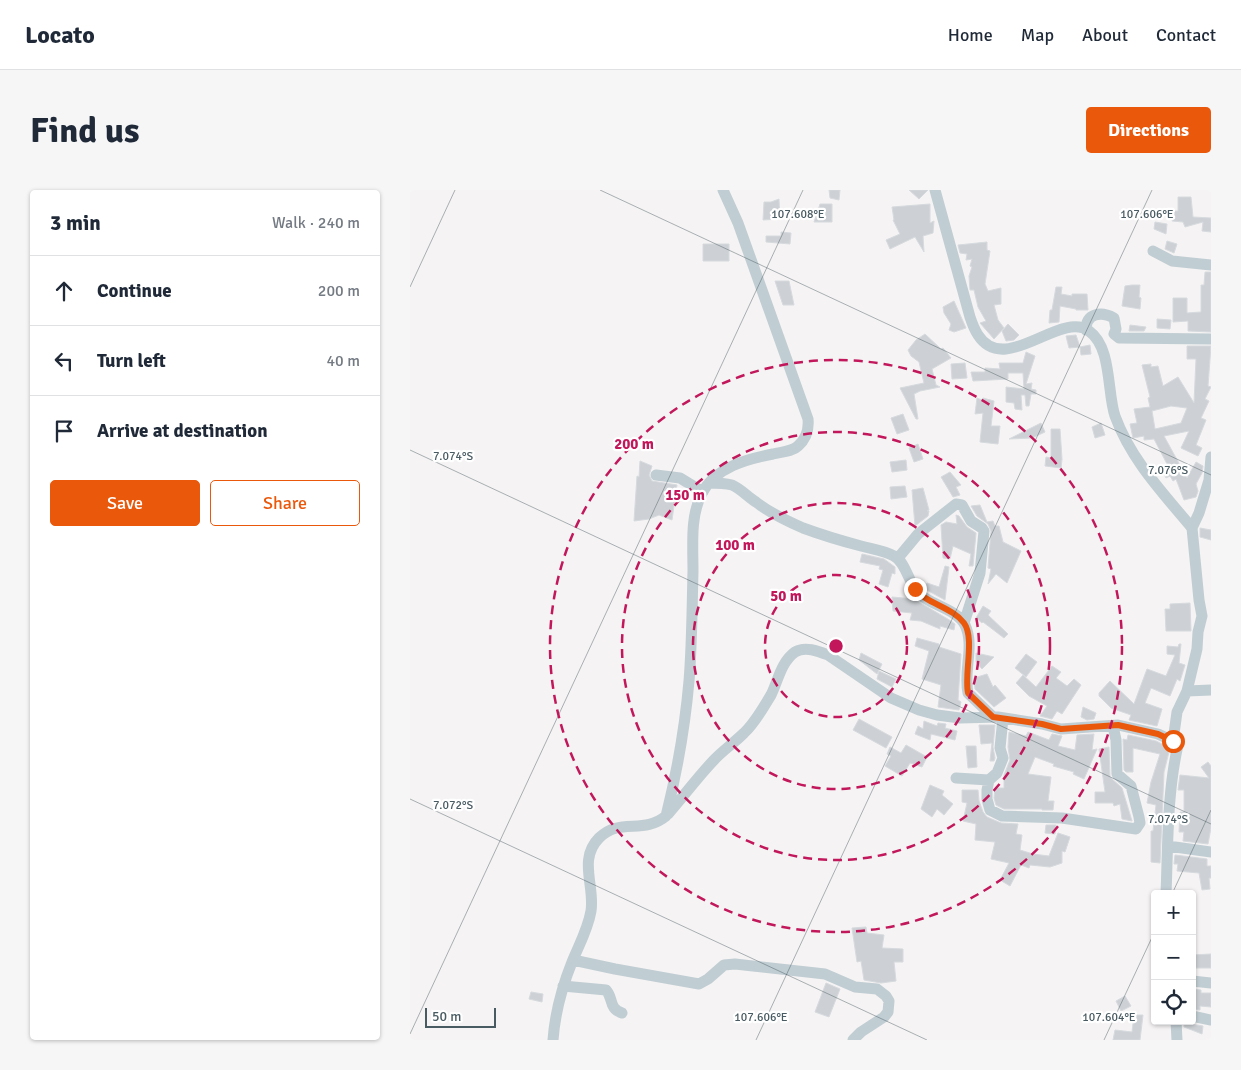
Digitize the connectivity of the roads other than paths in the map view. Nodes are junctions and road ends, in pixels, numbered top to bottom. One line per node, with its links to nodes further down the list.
1 (724, 190): 9 (street)
2 (935, 190): 5 (street)
3 (1153, 251): 4 (street)
4 (1211, 265)
5 (1086, 330): 6 (street); 10 (street)
6 (1211, 339)
7 (1211, 457): 10 (street)
8 (656, 475): 9 (street)
9 (706, 488): 11 (street); 20 (street)
10 (1192, 528): 14 (street)
11 (898, 558): 12 (street); 12 (street)
12 (964, 623): 15 (street)
13 (1211, 690): 14 (street)
14 (1187, 691): 17 (street)
15 (998, 717): 16 (street); 19 (street); 20 (street)
16 (1113, 726): 17 (street); 19 (street)
17 (1173, 741): 21 (street)
18 (956, 778): 19 (street)
19 (989, 780)
20 (666, 816): 24 (street)
21 (1168, 846): 22 (street); 23 (street)
22 (1211, 852)
23 (1166, 890)
24 (573, 960): 27 (street); 33 (street)
25 (1196, 982): 26 (street)
26 (1211, 983)
27 (563, 986): 28 (street); 32 (street)
28 (622, 1013)
29 (1196, 1017): 30 (street)
30 (1211, 1020)
31 (1176, 1025): 34 (street)
32 (553, 1040)
33 (853, 1040)
34 (1177, 1040)

